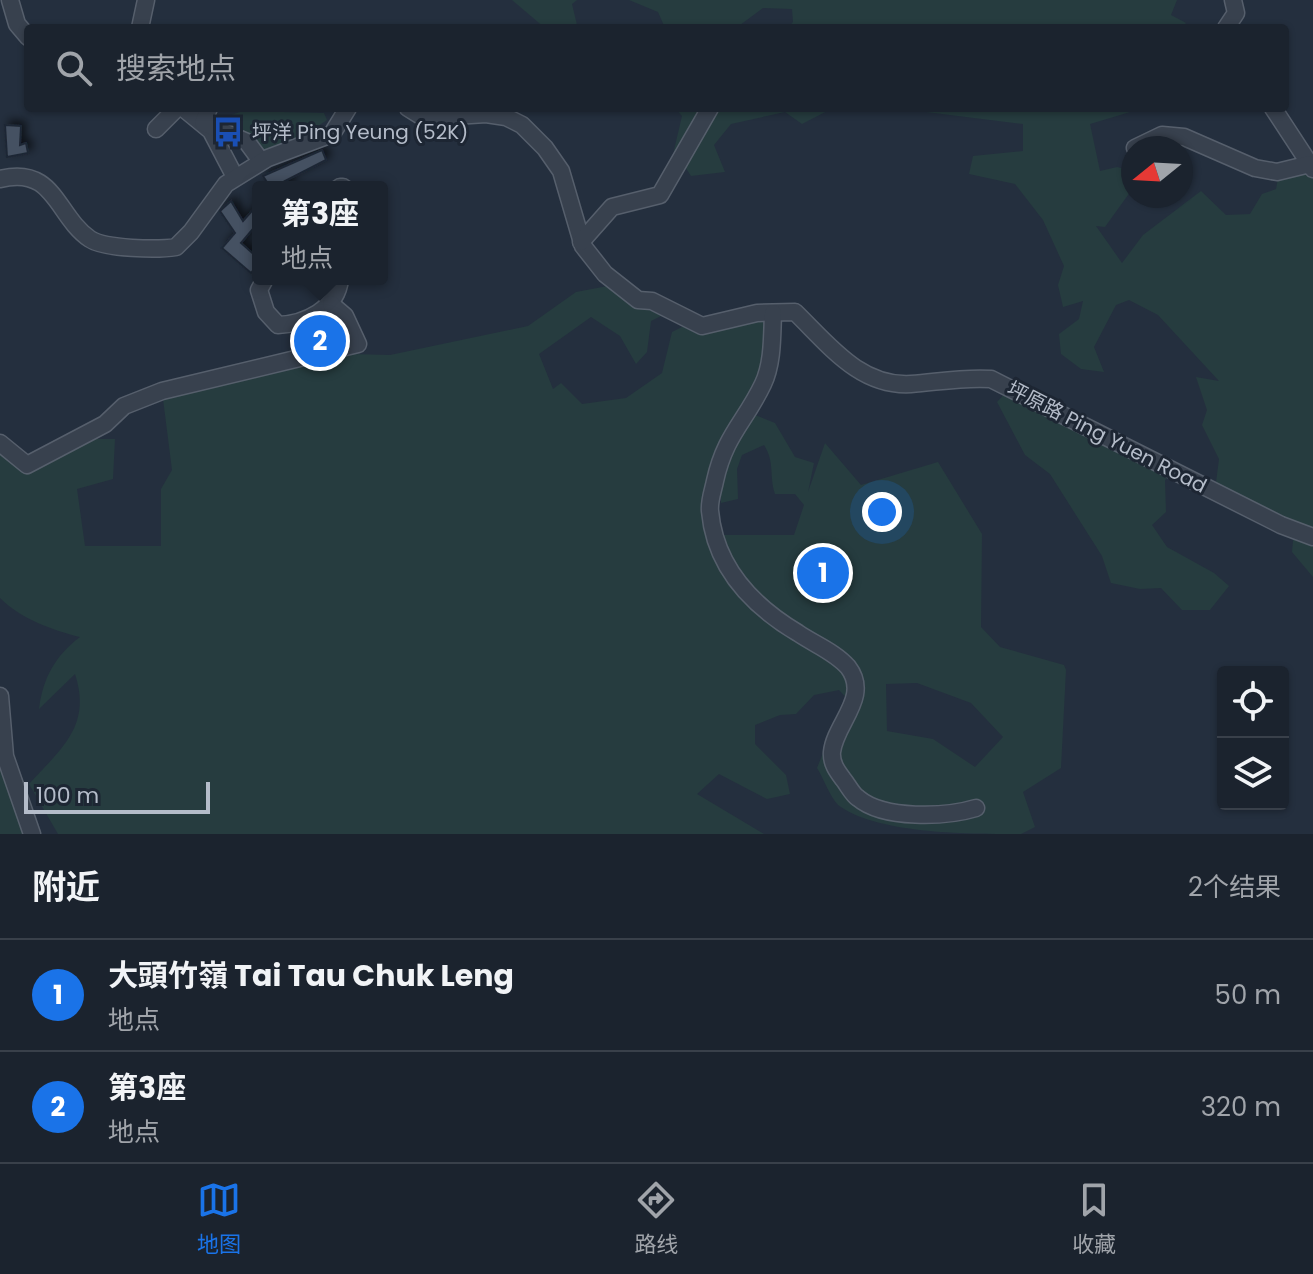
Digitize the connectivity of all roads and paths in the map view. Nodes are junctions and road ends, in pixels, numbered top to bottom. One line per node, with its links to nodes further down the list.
1 (10, 0): 6 (street)
2 (146, 0): 4 (street)
3 (1238, 4): 5 (street)
4 (141, 24)
5 (1228, 24)
6 (24, 32)
7 (175, 112): 13 (street)
8 (346, 112): 15 (street)
9 (414, 112): 19 (street, 坪原路 Ping Yuen Road)
10 (708, 112): 19 (street)
11 (1276, 112): 16 (street)
12 (206, 116): 15 (street); 17 (street)
13 (156, 129)
14 (1193, 141): 16 (street)
15 (261, 161): 17 (street)
16 (1312, 166)
17 (235, 177): 18 (street)
18 (0, 179)
19 (581, 242): 23 (street, 坪原路 Ping Yuen Road)
20 (262, 285): 22 (street)
21 (339, 285): 22 (street)
22 (331, 304): 24 (street)
23 (773, 313): 25 (street, 坪原路 Ping Yuen Road); 27 (street)
24 (0, 443)
25 (1313, 537)
26 (0, 696): 28 (street)
27 (976, 808)
28 (32, 834)

